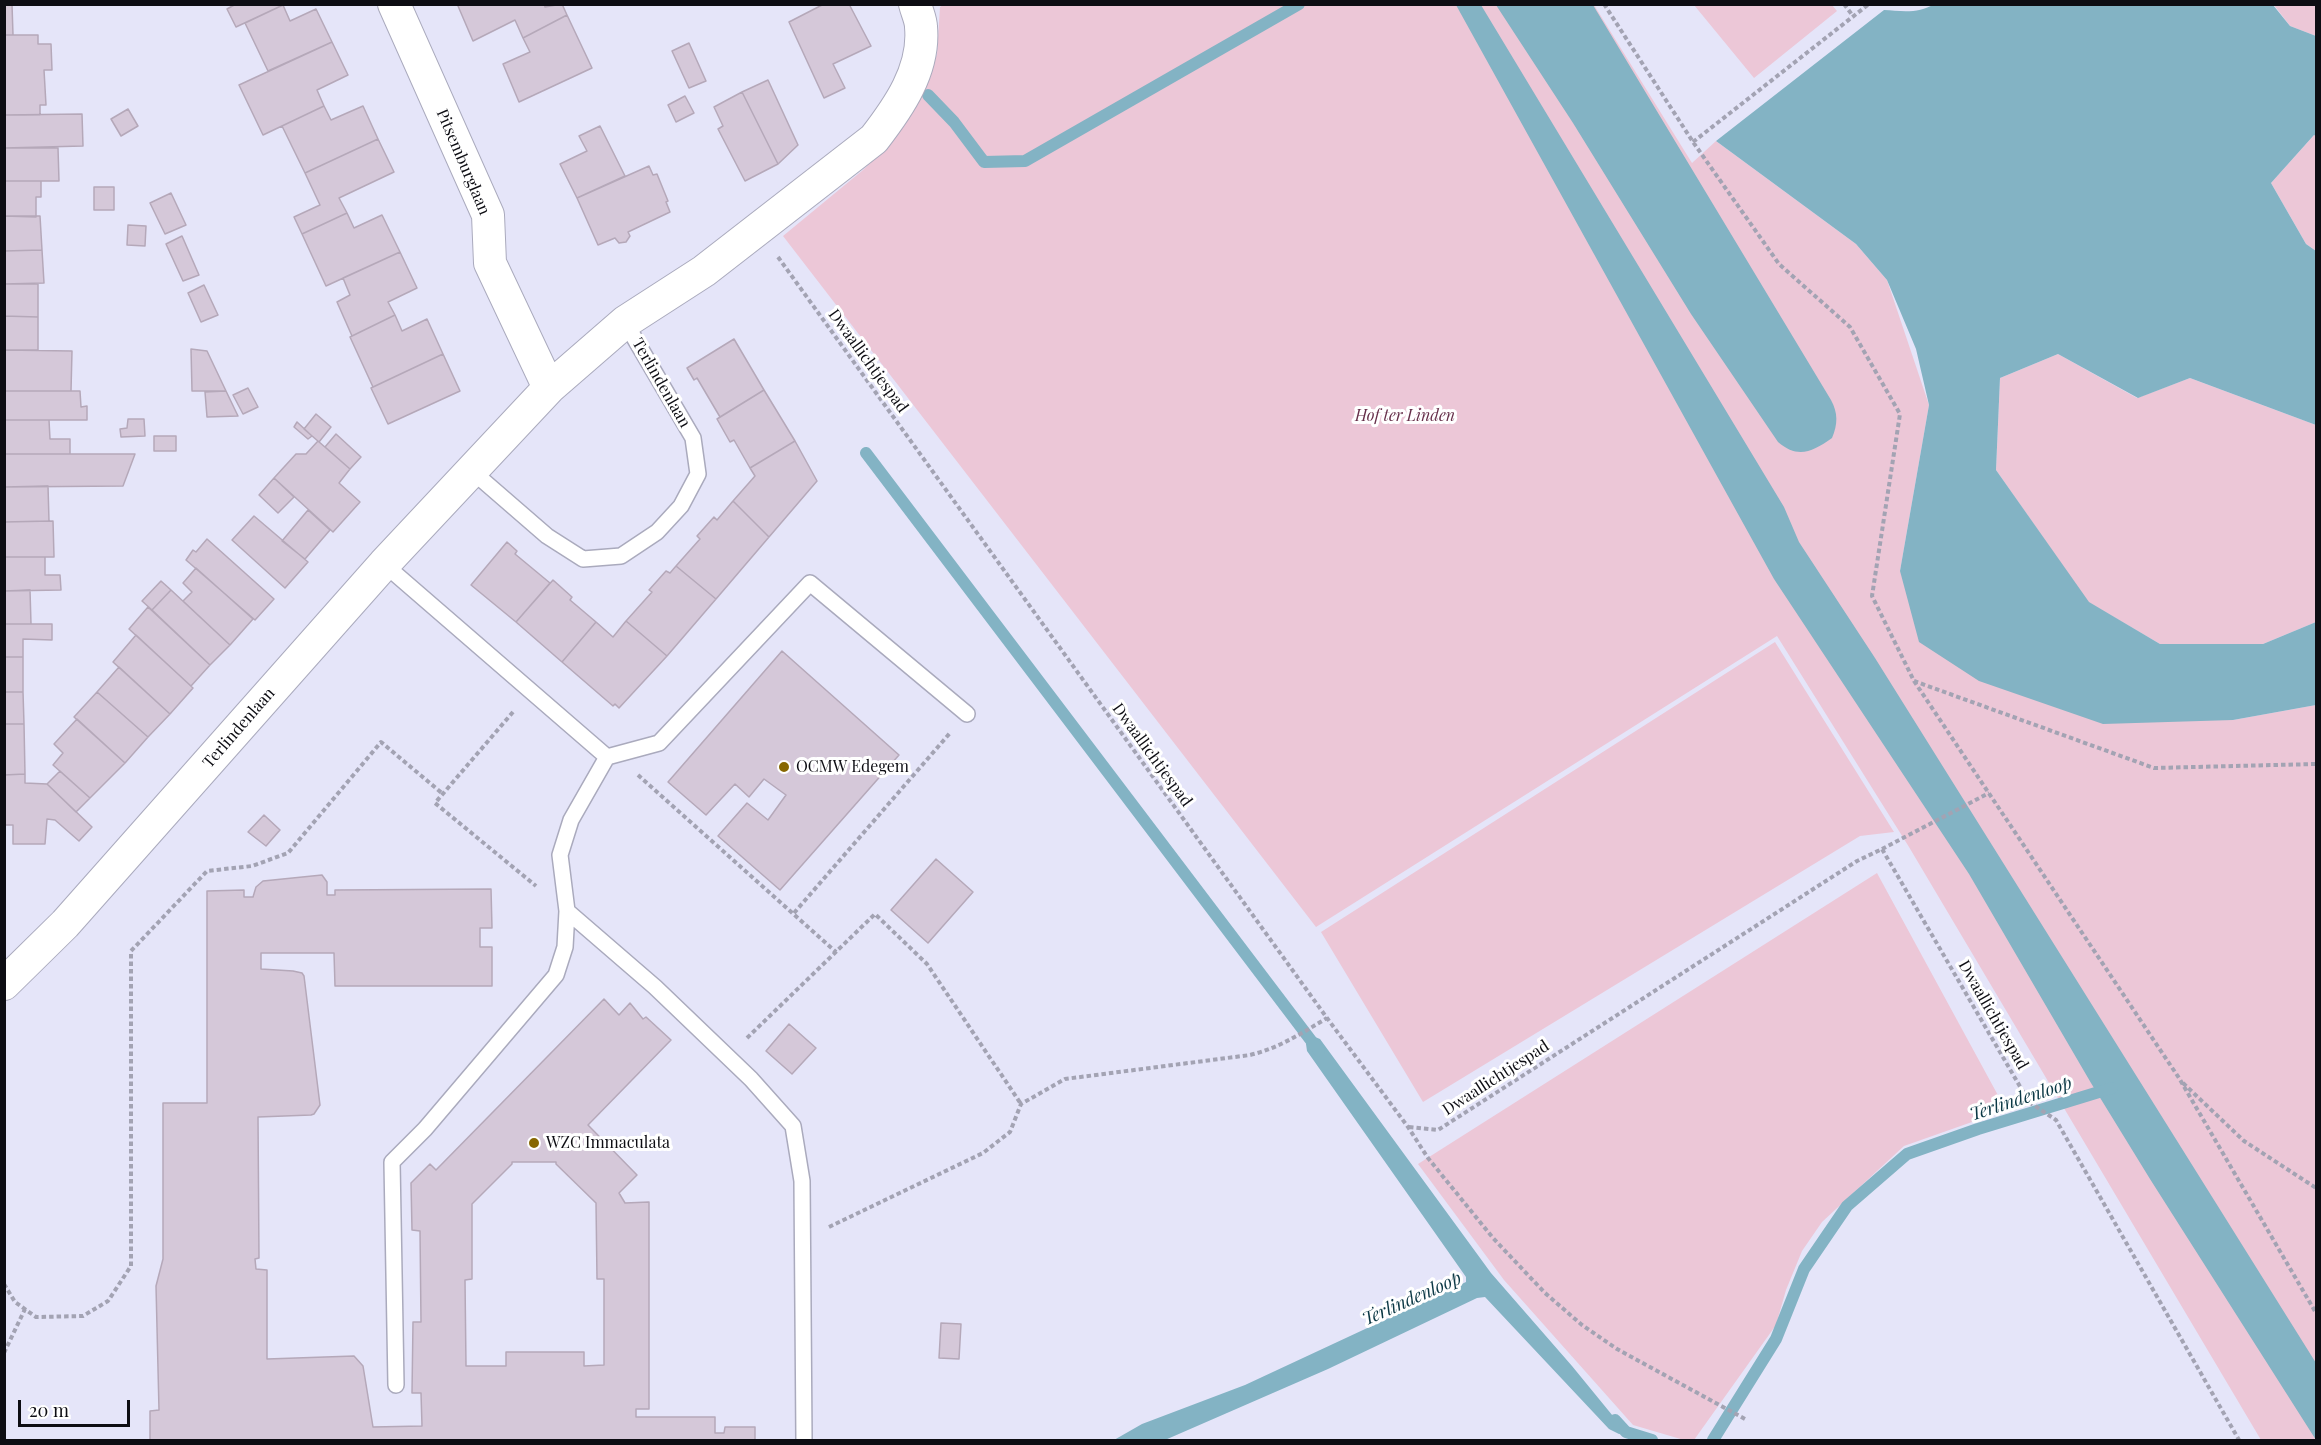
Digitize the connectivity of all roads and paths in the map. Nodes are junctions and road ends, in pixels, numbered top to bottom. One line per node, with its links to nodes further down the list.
1 (394, 4): 10 (street, Pitsemburglaan)
2 (915, 4): 8 (street, Terlindenlaan)
3 (1604, 4): 7 (path)
4 (1844, 4): 6 (path)
5 (1869, 4): 6 (path)
6 (1853, 16): 7 (path)
7 (1693, 142): 13 (path)
8 (759, 229): 9 (street, Terlindenlaan); 25 (path, Dwaallichtjespad)
9 (625, 322): 10 (street, Terlindenlaan); 11 (lane, Terlindenlaan)
10 (549, 388): 11 (street, Terlindenlaan)
11 (472, 471): 12 (street, Terlindenlaan)
12 (384, 564): 14 (lane); 24 (street, Terlindenlaan)
13 (1914, 681): 17 (path); 18 (path)
14 (530, 692): 16 (lane); 19 (path)
15 (967, 714): 16 (lane); 22 (path)
16 (611, 756): 21 (lane); 22 (path)
17 (2316, 764)
18 (1989, 793): 20 (path); 27 (path)
19 (443, 794): 21 (path); 33 (path)
20 (1882, 849): 29 (path, Dwaallichtjespad); 39 (path, Dwaallichtjespad)
21 (567, 911): 26 (lane); 36 (lane)
22 (794, 913): 23 (path)
23 (836, 952): 26 (path); 28 (path)
24 (4, 984)
25 (1327, 1018): 28 (path); 29 (path, Dwaallichtjespad)
26 (728, 1057): 31 (lane)
27 (2179, 1078): 30 (path); 34 (path)
28 (1021, 1104): 31 (path)
29 (1408, 1127): 37 (path)
30 (2316, 1188)
31 (802, 1247): 38 (lane)
32 (4, 1284): 33 (path)
33 (25, 1309): 35 (path)
34 (2316, 1313)
35 (4, 1353)
36 (396, 1384)
37 (1745, 1419)
38 (804, 1440)
39 (2238, 1440)

